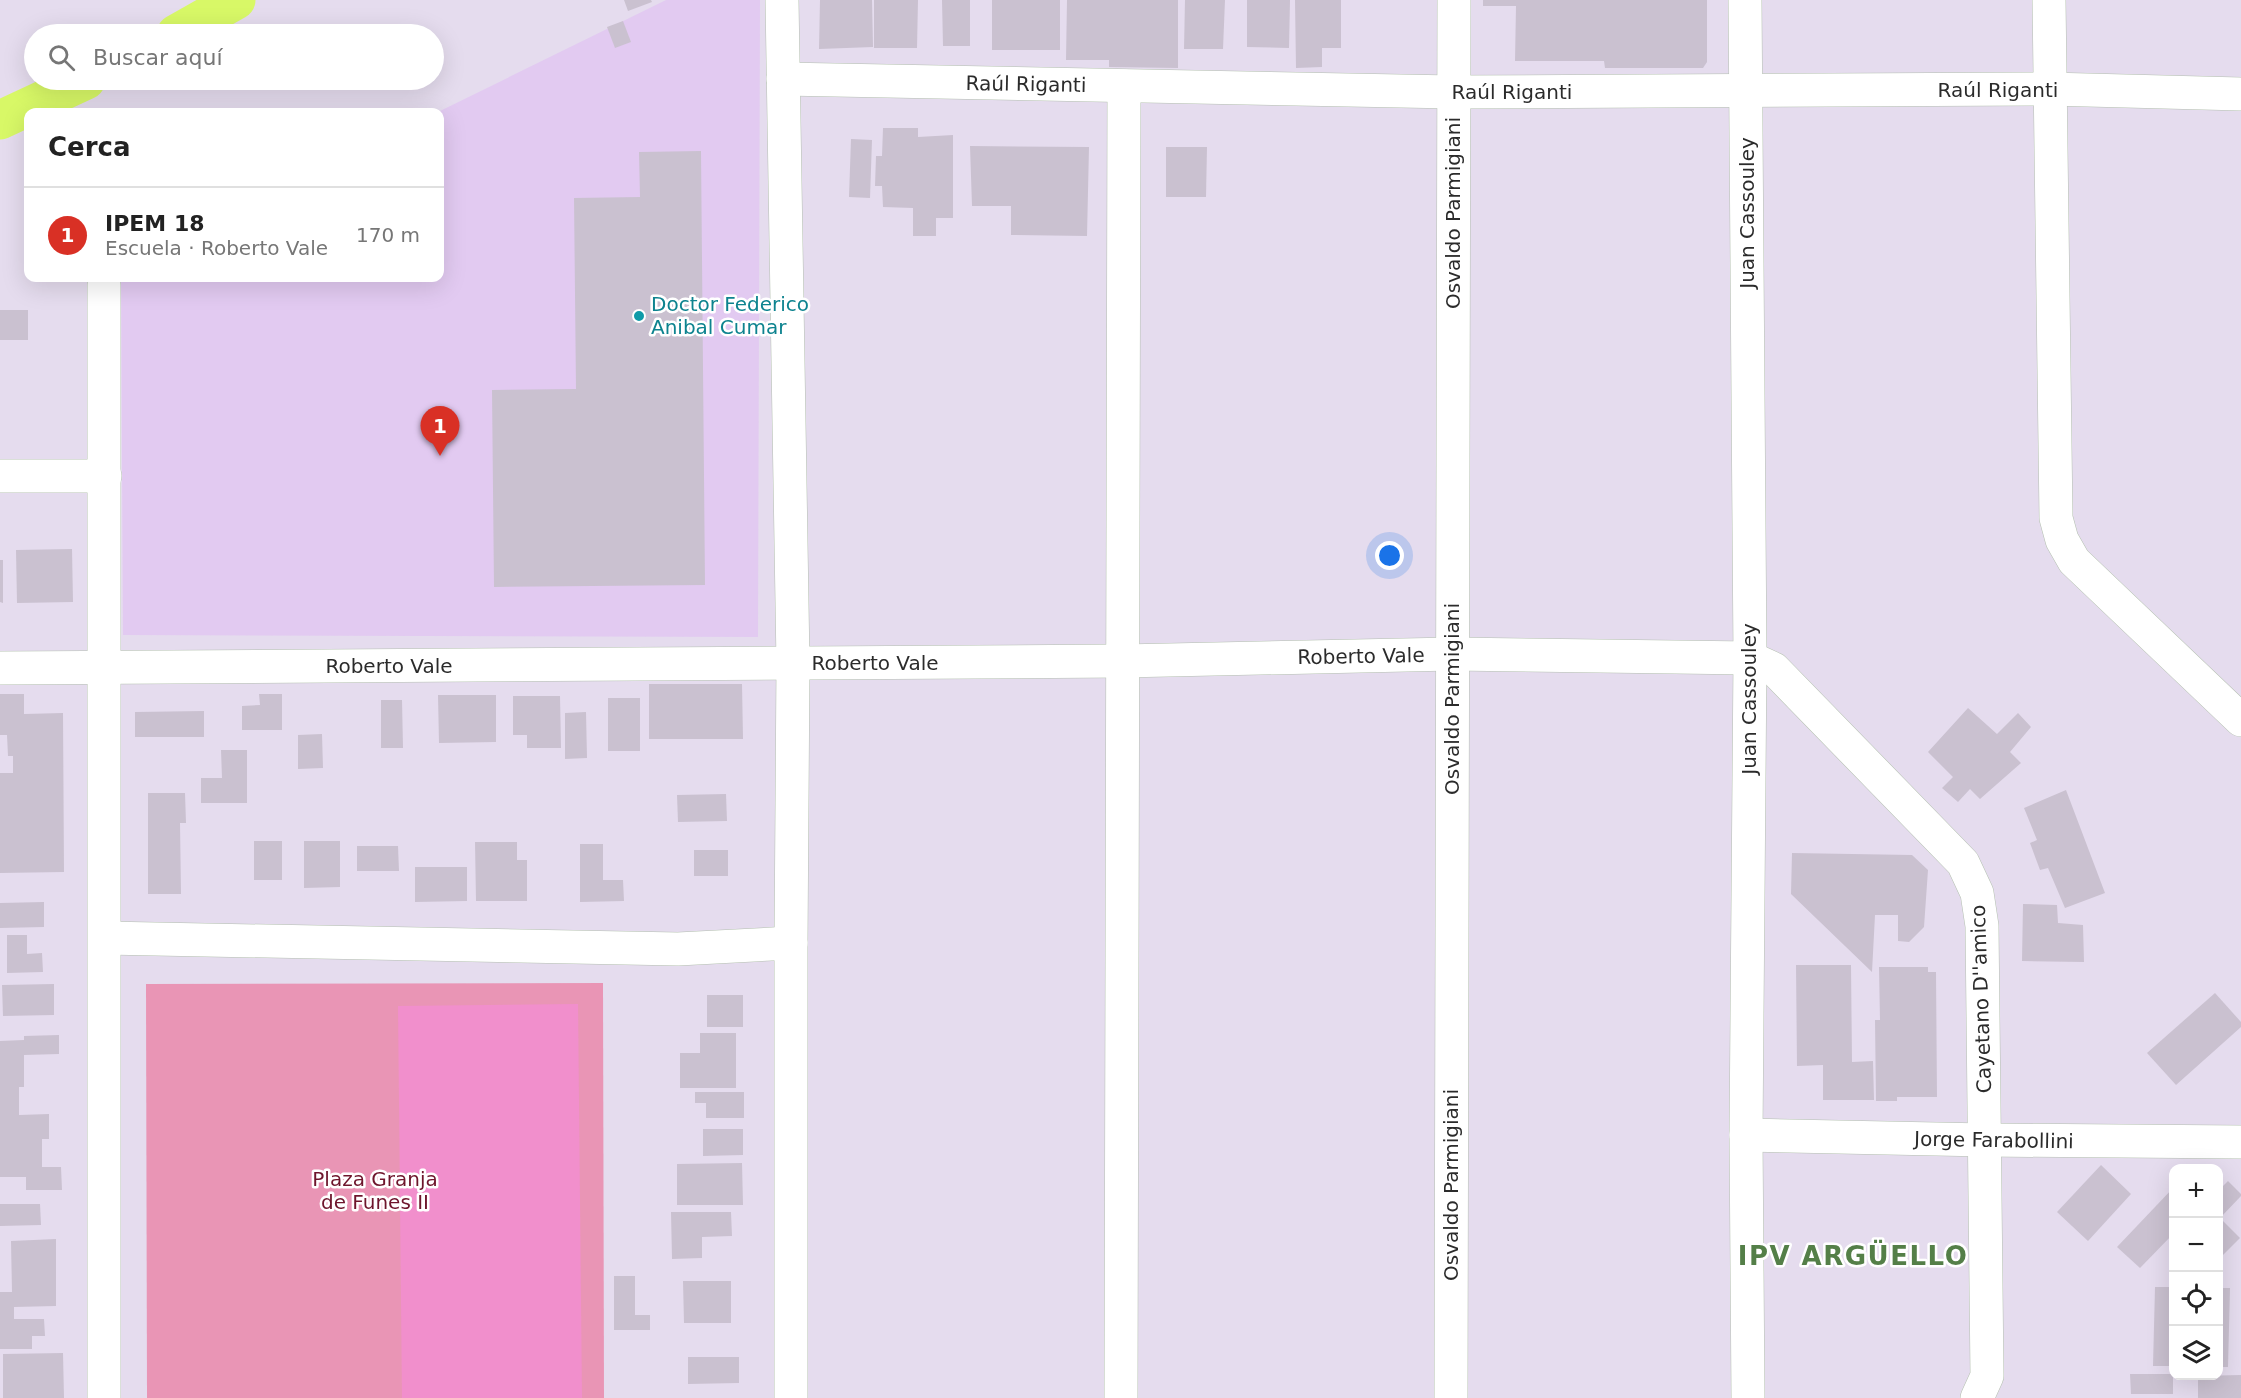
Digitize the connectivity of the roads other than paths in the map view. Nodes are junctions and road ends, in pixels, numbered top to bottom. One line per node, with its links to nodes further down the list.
1 (782, 0): 5 (street)
2 (1454, 0): 9 (street, Osvaldo Parmigiani)
3 (1745, 0): 8 (street, Juan Cassouley)
4 (2049, 0): 7 (street)
5 (783, 79): 6 (street, Raúl Riganti); 17 (street)
6 (1124, 86): 9 (street, Raúl Riganti); 16 (street)
7 (2049, 89): 8 (street, Raúl Riganti); 10 (street, Raúl Riganti); 20 (street)
8 (1746, 91): 9 (street, Raúl Riganti); 15 (street, Juan Cassouley)
9 (1453, 92): 14 (street, Osvaldo Parmigiani)
10 (2241, 94)
11 (104, 285): 13 (street)
12 (0, 476): 13 (street)
13 (105, 476): 19 (street)
14 (1452, 654): 15 (street, Roberto Vale); 16 (street, Roberto Vale); 29 (street, Osvaldo Parmigiani)
15 (1750, 658): 23 (street, Juan Cassouley); 24 (street, Cayetano D''amico)
16 (1122, 661): 17 (street, Roberto Vale); 28 (street)
17 (794, 663): 19 (street, Roberto Vale); 22 (street)
18 (0, 668): 19 (street, Roberto Vale)
19 (105, 669): 21 (street)
20 (2241, 720)
21 (105, 938): 22 (street); 26 (street)
22 (791, 943): 27 (street)
23 (1746, 1135): 24 (street, Jorge Farabollini); 30 (street, Juan Cassouley)
24 (1986, 1140): 25 (street, Jorge Farabollini); 31 (street, Cayetano D''amico)
25 (2241, 1142)
26 (104, 1398)
27 (791, 1398)
28 (1121, 1398)
29 (1451, 1398)
30 (1748, 1398)
31 (1977, 1398)

